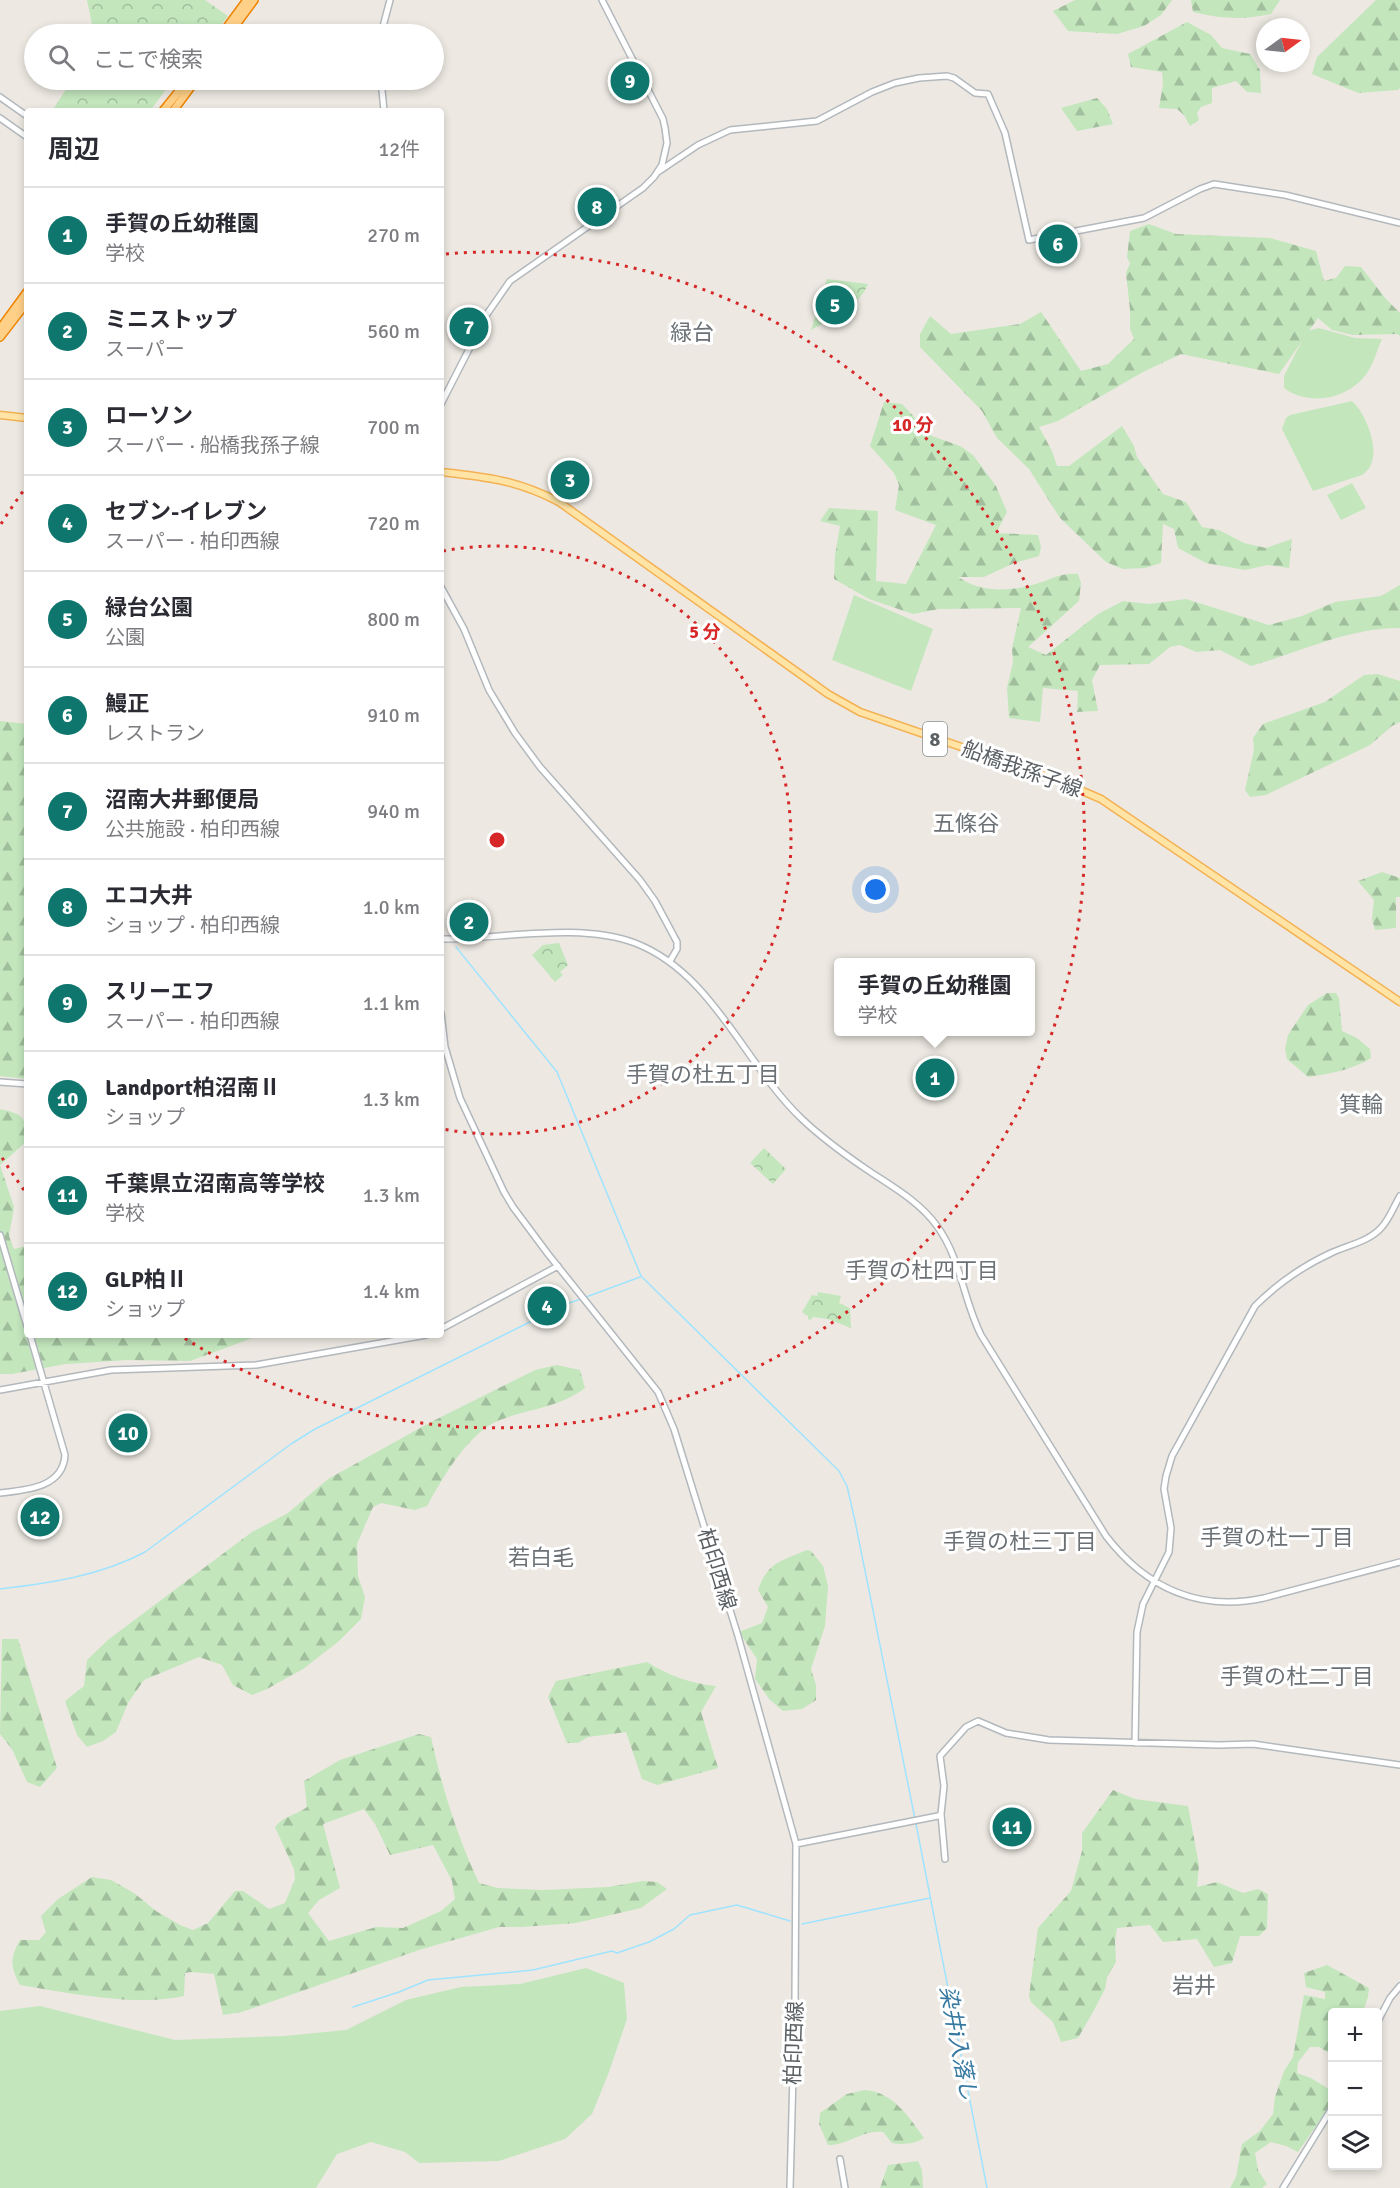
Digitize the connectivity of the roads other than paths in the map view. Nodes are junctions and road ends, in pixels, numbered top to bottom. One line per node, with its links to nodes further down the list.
1 (247, 0): 5 (highway)
2 (254, 0): 6 (highway)
3 (390, 0): 7 (street)
4 (602, 0): 18 (street)
5 (229, 24)
6 (236, 24)
7 (384, 24)
8 (180, 90): 12 (highway)
9 (189, 90): 13 (highway)
10 (382, 90): 14 (street)
11 (0, 97): 15 (street)
12 (165, 108)
13 (175, 108)
14 (384, 108)
15 (24, 114)
16 (0, 118): 17 (street)
17 (24, 135)
18 (658, 172): 19 (street); 24 (street)
19 (1400, 223)
20 (24, 296): 22 (highway)
21 (24, 306): 23 (highway)
22 (0, 329)
23 (0, 338)
24 (444, 398)
25 (0, 415): 26 (main road)
26 (24, 418)
27 (444, 472): 31 (main road, 船橋我孫子線 / 8)
28 (444, 592): 30 (street)
29 (444, 939): 30 (street)
30 (670, 961): 46 (street)
31 (1400, 1002)
32 (444, 1034): 37 (street, 柏印西線)
33 (0, 1082): 34 (street)
34 (24, 1084)
35 (1400, 1196): 46 (street)
36 (0, 1235): 38 (street)
37 (558, 1266): 39 (street); 50 (street, 柏印西線)
38 (24, 1316)
39 (444, 1327)
40 (31, 1338): 42 (street)
41 (409, 1338): 42 (street)
42 (43, 1381): 43 (street); 44 (street)
43 (0, 1390)
44 (0, 1493)
45 (1400, 1562): 46 (street)
46 (1154, 1582): 47 (street)
47 (1135, 1743): 48 (street); 49 (street)
48 (1400, 1765)
49 (941, 1814): 50 (street); 51 (street)
50 (796, 1844): 56 (street, 柏印西線)
51 (945, 1859)
52 (1400, 1986): 53 (street)
53 (1382, 2012)
54 (1328, 2115): 58 (street)
55 (840, 2159): 57 (street)
56 (790, 2188)
57 (846, 2188)
58 (1283, 2188)

